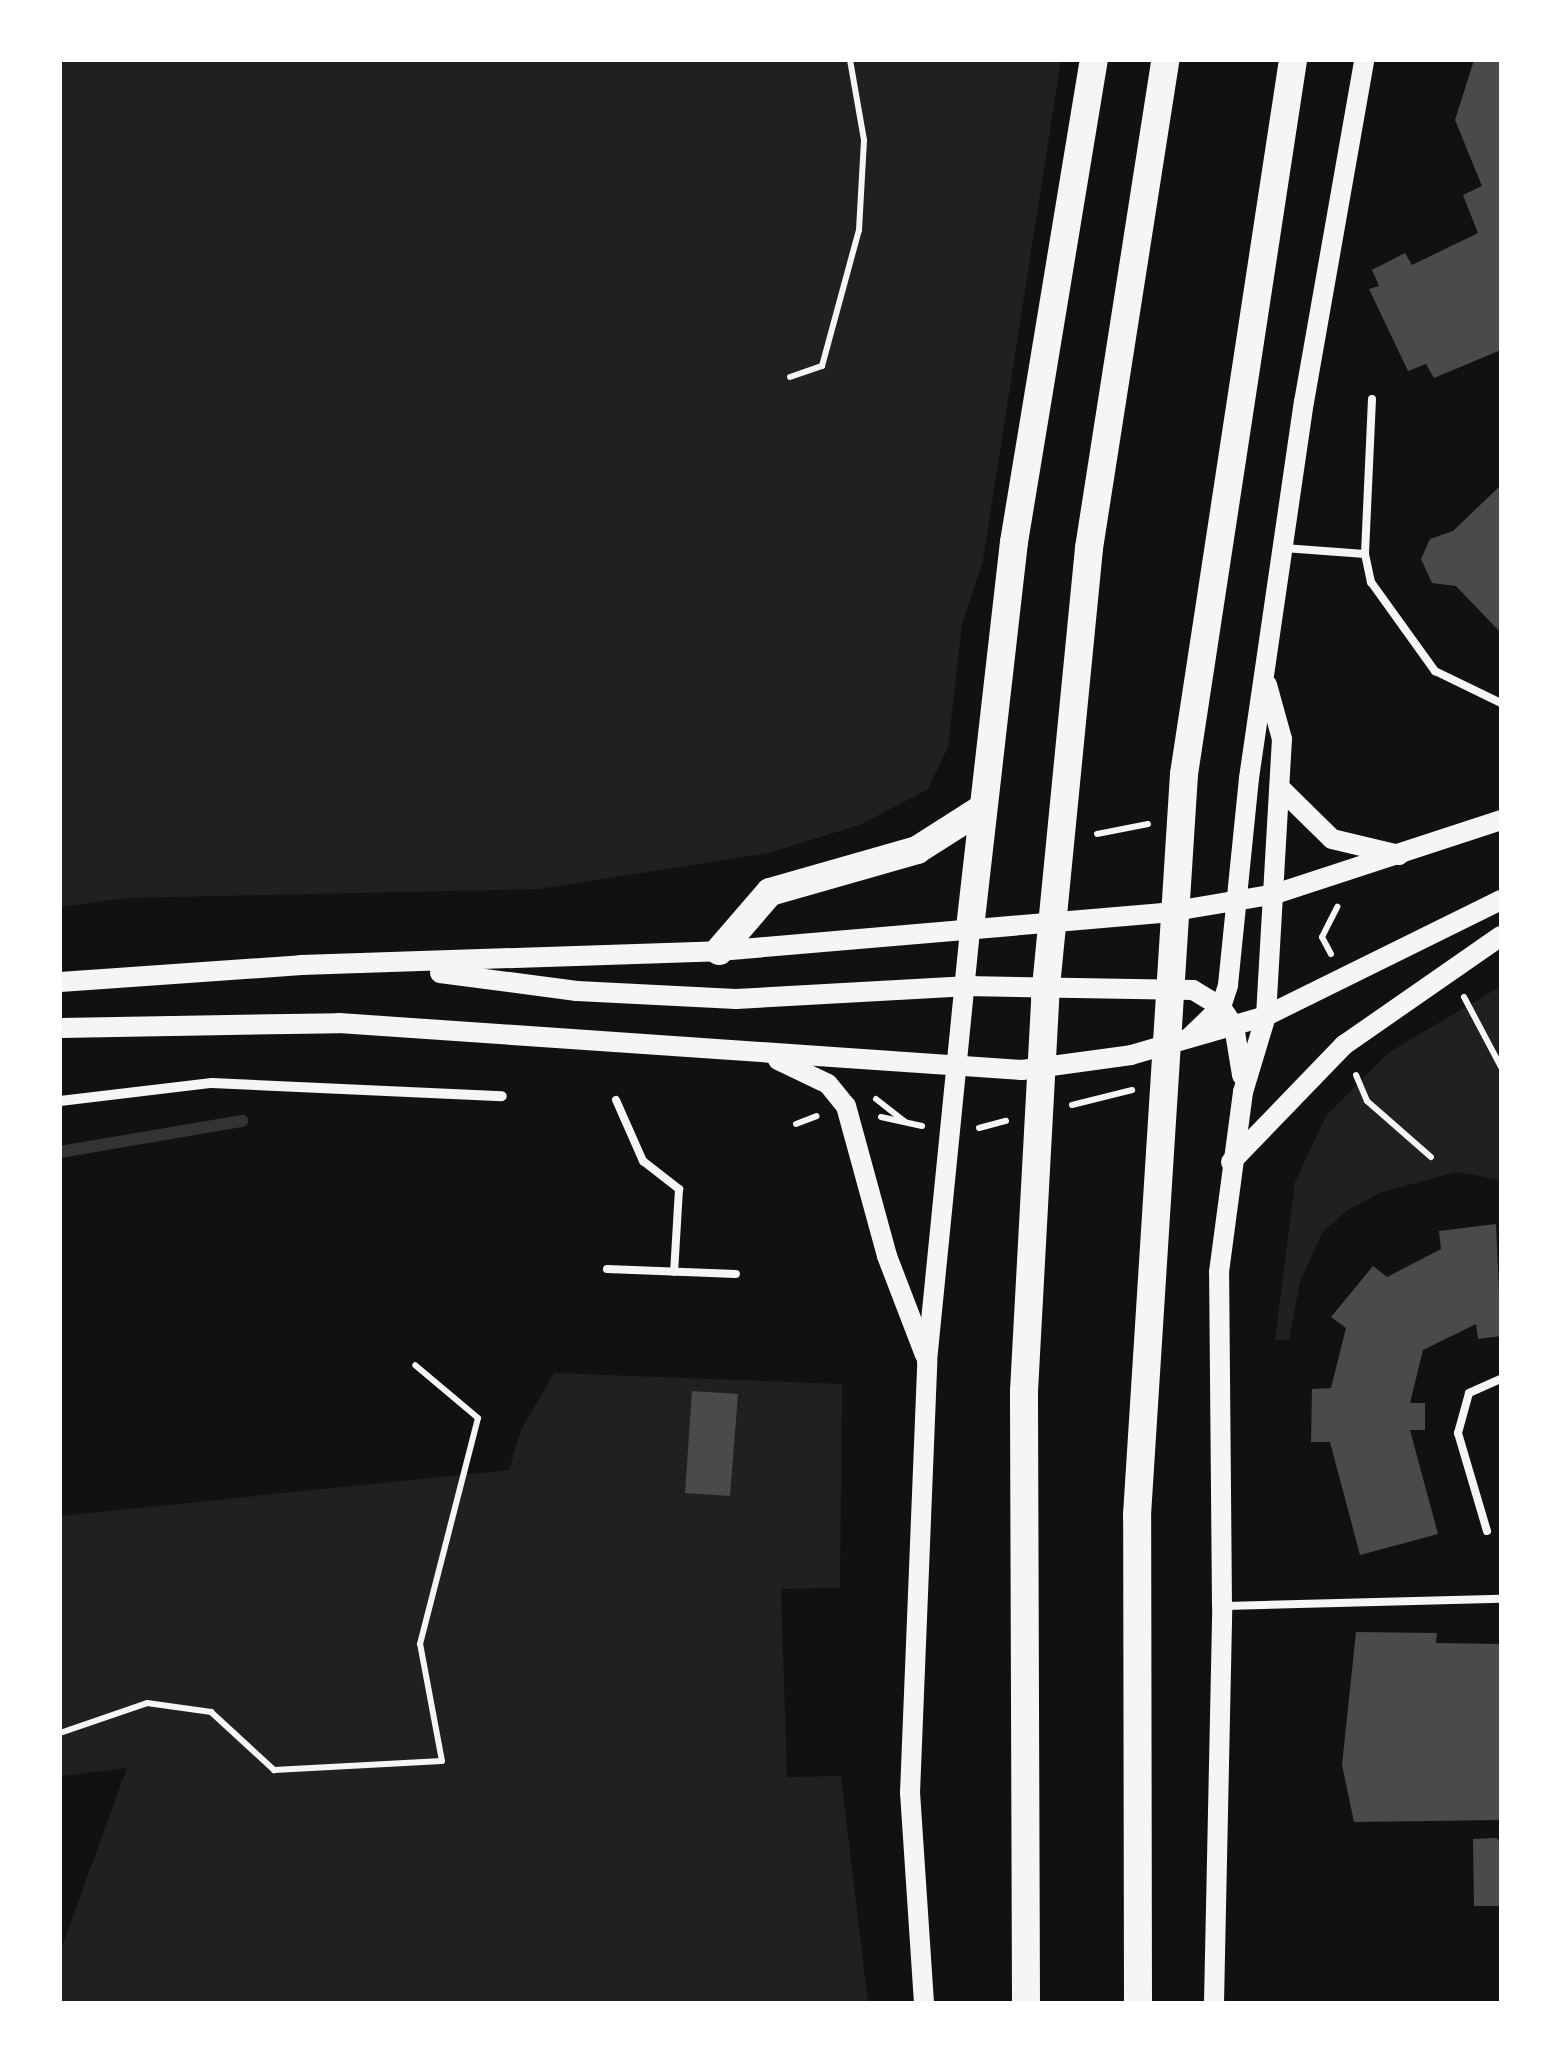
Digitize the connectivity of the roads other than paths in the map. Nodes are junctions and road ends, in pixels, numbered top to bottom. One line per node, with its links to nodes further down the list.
1 (1094, 60): 11 (highway)
2 (1165, 60): 44 (highway)
3 (1293, 60): 45 (highway)
4 (1364, 60): 6 (main road)
5 (1372, 399): 7 (lane)
6 (1284, 548): 7 (lane); 8 (main road)
7 (1365, 554): 9 (lane)
8 (1268, 686): 10 (main road); 16 (main road)
9 (1501, 703)
10 (1280, 788): 13 (main road); 14 (main road)
11 (984, 808): 17 (highway); 19 (highway)
12 (1501, 820): 13 (main road)
13 (1399, 855): 14 (main road)
14 (1275, 894): 16 (main road); 24 (main road)
15 (1501, 900): 24 (main road)
16 (1236, 901): 17 (main road); 23 (main road)
17 (970, 928): 19 (main road); 22 (main road)
18 (1501, 936): 34 (main road)
19 (719, 951): 20 (main road)
20 (384, 966): 21 (main road); 22 (main road)
21 (60, 982)
22 (965, 986): 23 (main road); 29 (main road)
23 (1221, 1007): 25 (main road); 27 (main road)
24 (1266, 1016): 25 (main road); 30 (main road)
25 (1234, 1026): 27 (main road); 30 (main road)
26 (60, 1028): 28 (main road)
27 (1184, 1042): 29 (main road)
28 (753, 1051): 29 (main road); 38 (main road)
29 (958, 1070): 38 (main road)
30 (1243, 1092): 34 (main road)
31 (502, 1096): 33 (street)
32 (616, 1100): 36 (lane)
33 (60, 1102)
34 (1230, 1163): 42 (main road)
35 (607, 1269): 36 (lane)
36 (674, 1272): 37 (lane)
37 (736, 1274)
38 (927, 1360): 43 (main road)
39 (1501, 1379): 40 (lane)
40 (1487, 1531)
41 (1501, 1599): 42 (lane)
42 (1222, 1606): 46 (main road)
43 (924, 2003)
44 (1026, 2003)
45 (1138, 2003)
46 (1214, 2003)

